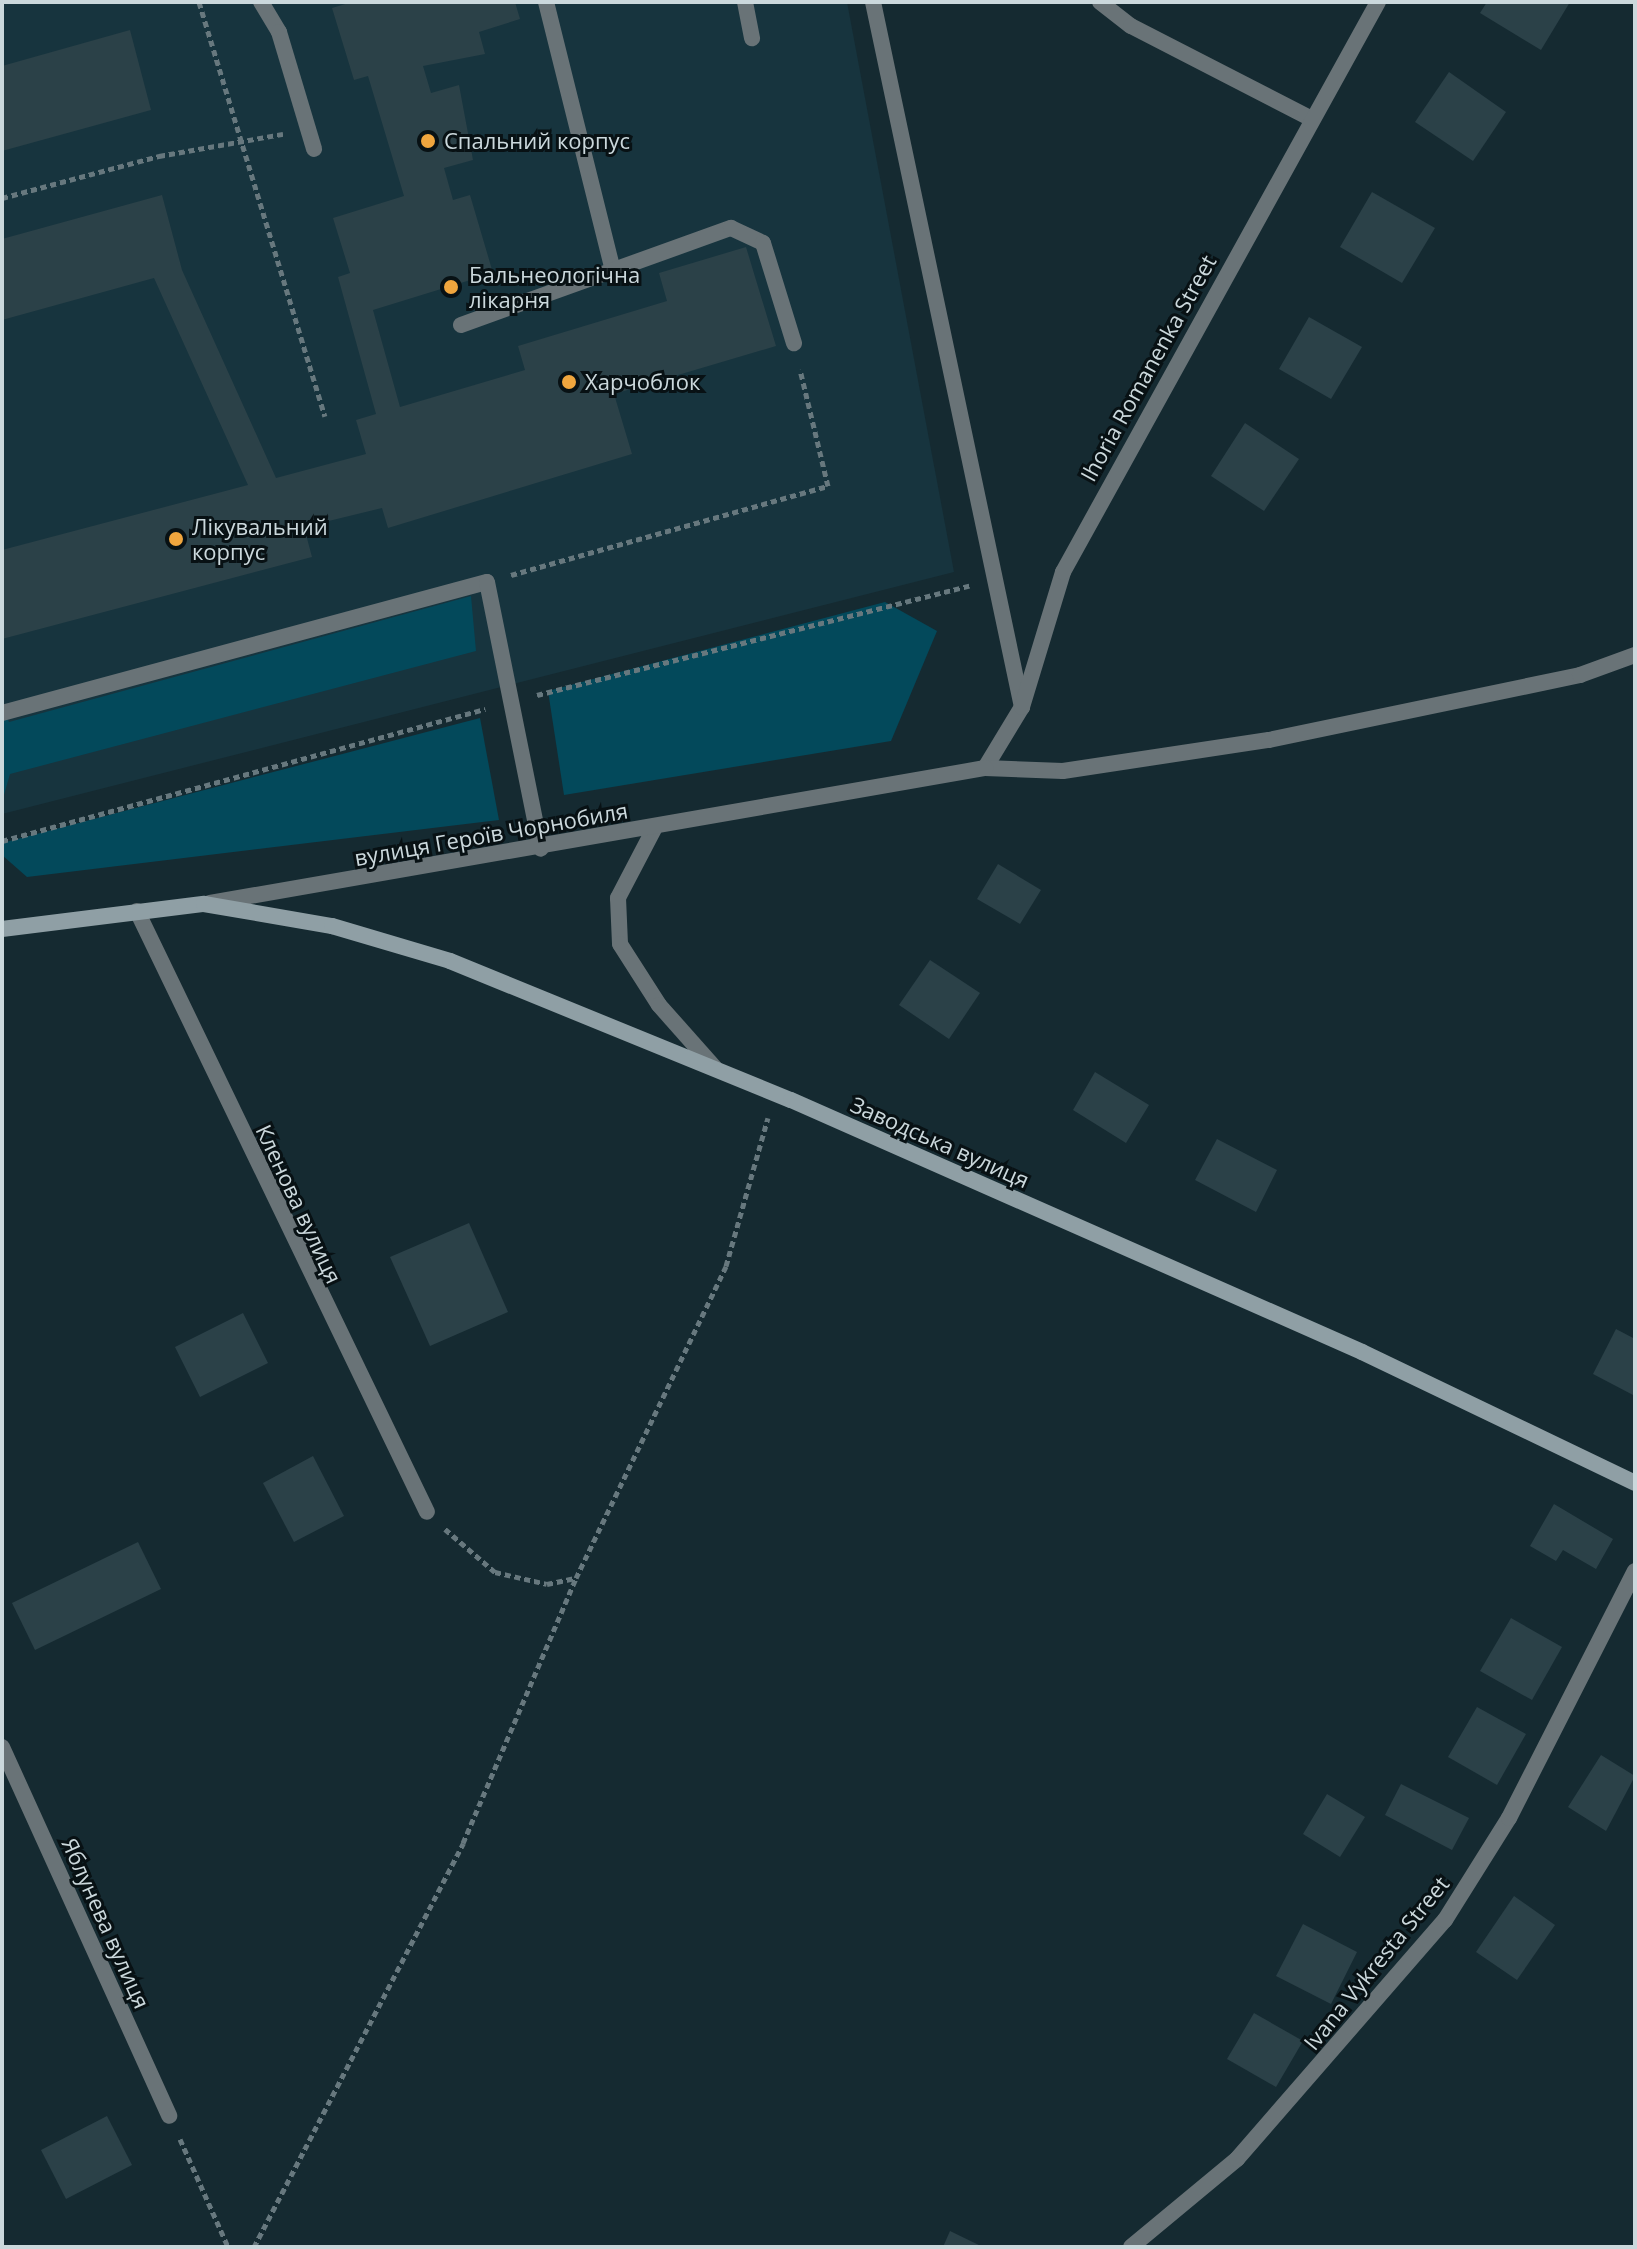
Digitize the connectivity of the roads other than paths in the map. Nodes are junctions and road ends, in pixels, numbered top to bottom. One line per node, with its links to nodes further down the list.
1 (261, 2): 9 (street)
2 (546, 2): 10 (street)
3 (745, 2): 7 (street)
4 (873, 2): 14 (street)
5 (1100, 2): 8 (street)
6 (1378, 2): 8 (street, Ihoria Romanenka Street)
7 (752, 38)
8 (1312, 119): 14 (street, Ihoria Romanenka Street)
9 (314, 149)
10 (613, 271): 11 (street); 12 (street)
11 (461, 325)
12 (794, 343)
13 (1635, 655): 16 (street, вулиця Героїв Чорнобиля)
14 (1022, 707): 16 (street, Ihoria Romanenka Street)
15 (2, 713): 18 (street)
16 (985, 768): 17 (street, вулиця Героїв Чорнобиля)
17 (654, 829): 18 (street, вулиця Героїв Чорнобиля); 22 (street)
18 (541, 849): 19 (street, вулиця Героїв Чорнобиля)
19 (204, 904): 20 (street, вулиця Героїв Чорнобиля); 22 (street, Заводська вулиця)
20 (137, 911): 21 (street, вулиця Героїв Чорнобиля); 24 (street, Кленова вулиця)
21 (2, 929)
22 (715, 1068): 23 (street, Заводська вулиця)
23 (1635, 1483)
24 (427, 1512)
25 (1635, 1571): 28 (street, Ivana Vykresta Street)
26 (2, 1747): 27 (street, Яблунева вулиця)
27 (169, 2116)
28 (1131, 2247)

